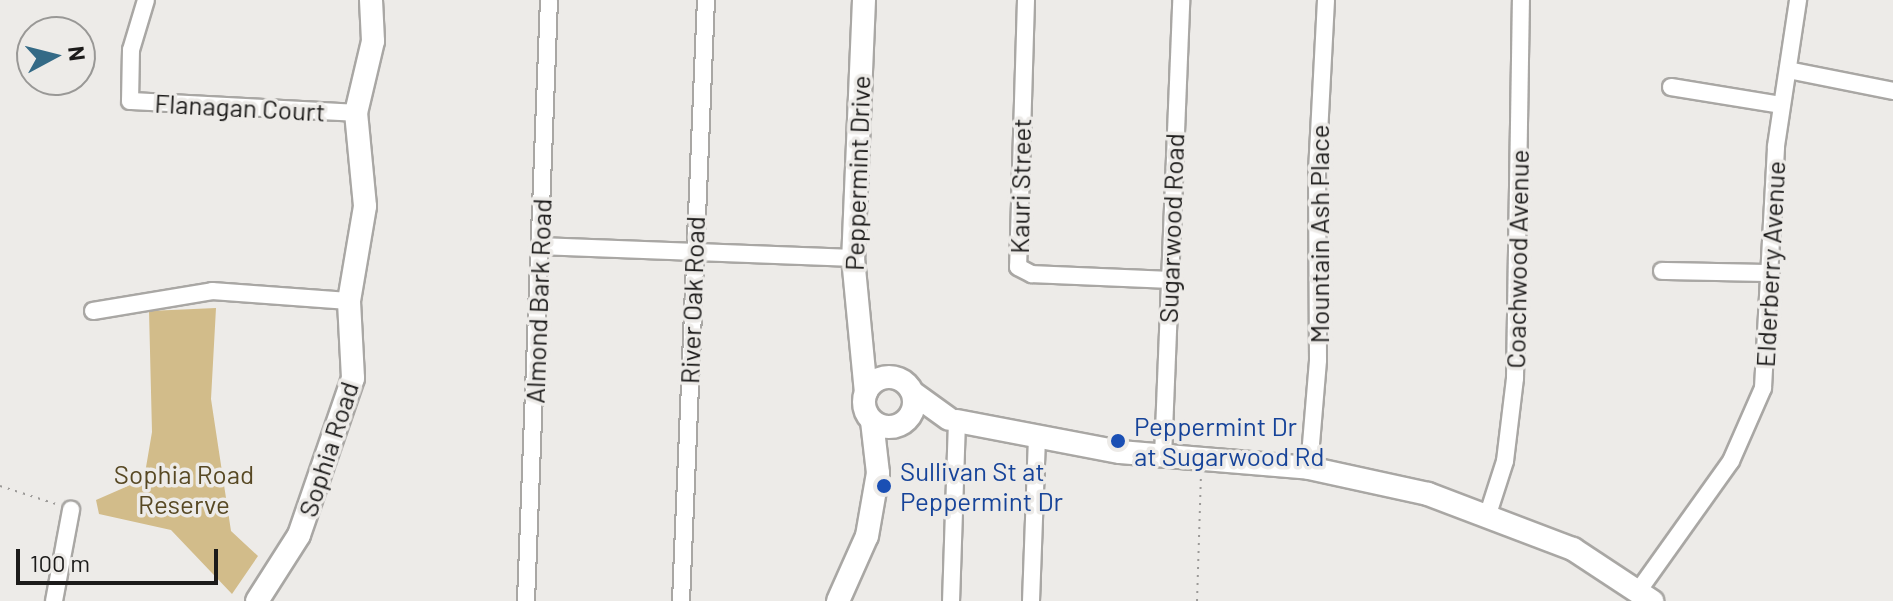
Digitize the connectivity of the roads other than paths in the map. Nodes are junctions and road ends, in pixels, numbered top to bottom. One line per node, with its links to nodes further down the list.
1 (146, 0): 15 (street, Flanagan Court)
2 (371, 0): 15 (street, Sophia Road)
3 (549, 0): 16 (street, Almond Bark Road)
4 (706, 0): 17 (street, River Oak Road)
5 (864, 0): 18 (street, Peppermint Drive)
6 (1026, 0): 21 (street, Kauri Street)
7 (1181, 0): 21 (street, Sugarwood Road)
8 (1326, 0): 33 (street, Mountain Ash Place)
9 (1521, 0): 36 (street, Coachwood Avenue)
10 (1798, 0): 11 (street, Elderberry Avenue)
11 (1788, 70): 13 (street); 14 (street, Elderberry Avenue)
12 (1671, 87): 14 (street)
13 (1893, 91)
14 (1781, 105): 20 (street, Elderberry Avenue)
15 (356, 113): 22 (street, Sophia Road)
16 (540, 246): 17 (street); 40 (street, Almond Bark Road)
17 (694, 253): 18 (street); 41 (street, River Oak Road)
18 (853, 258): 24 (street, Peppermint Drive)
19 (1662, 271): 20 (street)
20 (1771, 273): 37 (street, Elderberry Avenue)
21 (1169, 280): 32 (street, Sugarwood Road)
22 (349, 301): 23 (street); 38 (street, Sophia Road)
23 (93, 311)
24 (862, 345): 25 (street); 26 (street, Peppermint Drive)
25 (893, 377): 26 (street); 27 (street)
26 (866, 392): 29 (street)
27 (913, 393): 28 (street); 30 (street)
28 (953, 420): 30 (street); 31 (street); 43 (street)
29 (872, 421): 30 (street); 34 (street)
30 (902, 423): 34 (street)
31 (1037, 439): 32 (street); 44 (street)
32 (1163, 456): 33 (street)
33 (1309, 468): 36 (street)
34 (878, 473): 42 (street)
35 (71, 510): 39 (street)
36 (1488, 514): 37 (street)
37 (1645, 596)
38 (260, 600)
39 (54, 601)
40 (526, 601)
41 (681, 601)
42 (838, 601)
43 (951, 601)
44 (1031, 601)

